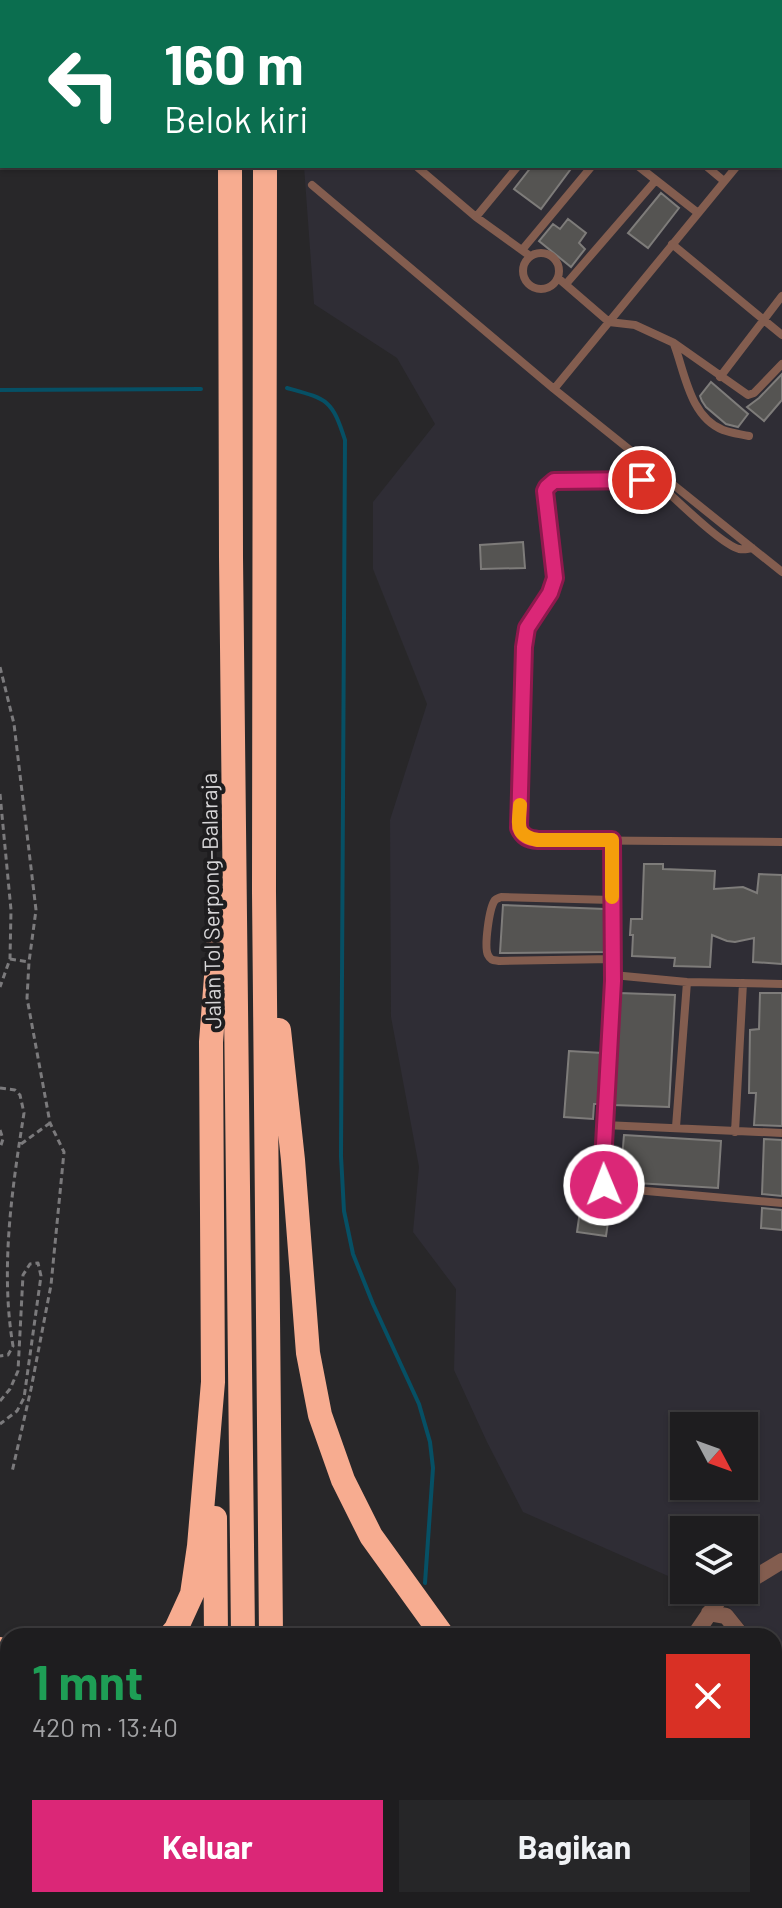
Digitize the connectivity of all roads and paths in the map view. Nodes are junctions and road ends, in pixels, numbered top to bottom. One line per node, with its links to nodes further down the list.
1 (230, 168): 31 (highway, Jalan Tol Serpong–Balaraja)
2 (265, 168): 35 (highway)
3 (418, 168): 13 (lane)
4 (516, 168): 13 (lane)
5 (590, 168): 15 (lane)
6 (641, 168): 9 (lane)
7 (708, 168): 10 (lane)
8 (735, 168): 10 (lane)
9 (656, 180): 12 (lane); 18 (lane)
10 (724, 181): 12 (lane)
11 (312, 185): 26 (lane)
12 (698, 213): 14 (lane)
13 (476, 217): 15 (lane)
14 (672, 244): 20 (lane); 21 (lane)
15 (522, 250): 16 (lane)
16 (530, 256): 17 (lane); 17 (lane)
17 (558, 278): 18 (lane)
18 (566, 284): 21 (lane)
19 (782, 296): 20 (lane)
20 (764, 320): 22 (lane); 25 (lane)
21 (609, 322): 23 (lane); 26 (lane)
22 (782, 335)
23 (674, 343): 25 (lane); 27 (lane)
24 (782, 364): 25 (lane)
25 (720, 377)
26 (554, 389): 28 (lane)
27 (749, 436)
28 (752, 548): 29 (lane); 33 (lane)
29 (782, 572)
30 (0, 667): 39 (path)
31 (234, 737): 56 (highway); 66 (highway, Jalan Tol Serpong–Balaraja)
32 (0, 794): 37 (path)
33 (612, 840): 34 (lane); 36 (lane)
34 (782, 842)
35 (264, 892): 67 (highway); 68 (highway)
36 (612, 900): 38 (lane); 38 (lane)
37 (10, 959): 39 (path); 44 (path)
38 (612, 959): 40 (lane)
39 (29, 962): 46 (path)
40 (613, 975): 41 (lane); 47 (lane)
41 (687, 982): 42 (lane); 48 (lane)
42 (743, 983): 43 (lane); 50 (lane)
43 (782, 984)
44 (0, 987)
45 (0, 1088): 52 (path)
46 (50, 1123): 52 (path); 59 (path)
47 (604, 1125): 48 (lane); 54 (lane)
48 (676, 1127): 50 (lane)
49 (0, 1130): 53 (path)
50 (735, 1132): 51 (lane)
51 (782, 1133)
52 (19, 1146): 55 (path)
53 (0, 1148)
54 (782, 1203)
55 (0, 1356)
56 (213, 1382): 64 (highway); 65 (highway)
57 (0, 1401): 58 (path)
58 (0, 1424)
59 (12, 1472)
60 (782, 1561): 61 (street)
61 (758, 1576)
62 (716, 1604): 63 (street)
63 (709, 1613): 69 (street); 70 (street)
64 (176, 1628)
65 (216, 1628)
66 (243, 1628)
67 (271, 1628)
68 (437, 1628)
69 (699, 1628)
70 (736, 1628)

